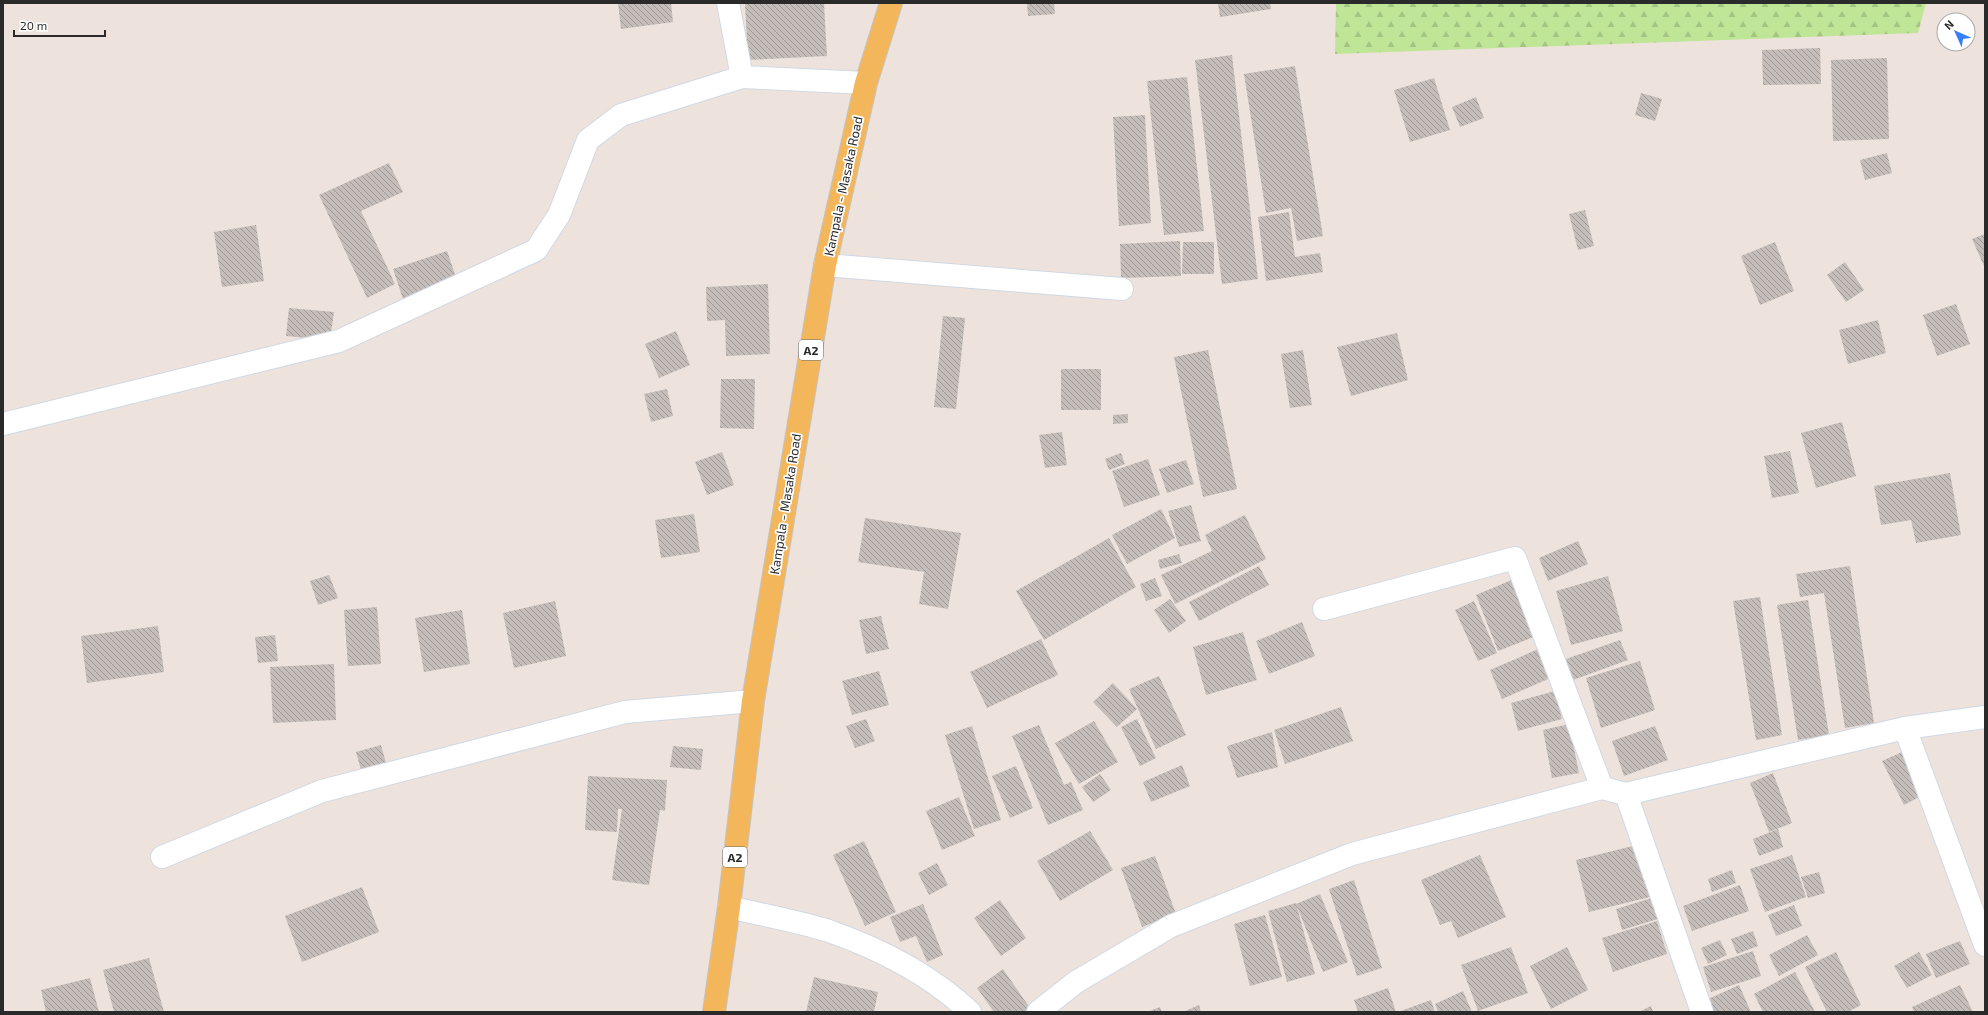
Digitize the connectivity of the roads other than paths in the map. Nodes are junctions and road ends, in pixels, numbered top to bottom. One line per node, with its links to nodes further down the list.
1 (728, 3): 3 (street)
2 (891, 3): 4 (main road, Kampala - Masaka Road / A2)
3 (742, 78): 4 (street); 7 (street)
4 (866, 83): 5 (main road, Kampala - Masaka Road / A2)
5 (826, 265): 6 (street); 9 (main road, Kampala - Masaka Road / A2)
6 (1122, 289)
7 (3, 424)
8 (1324, 609): 12 (street)
9 (752, 701): 14 (street); 15 (main road, Kampala - Masaka Road / A2)
10 (1985, 717): 11 (street)
11 (1905, 728): 13 (street); 16 (street)
12 (1602, 788): 13 (street); 19 (street)
13 (1626, 794): 20 (street)
14 (162, 857)
15 (729, 907): 17 (main road, Kampala - Masaka Road / A2); 18 (street)
16 (1985, 946)
17 (714, 1012)
18 (970, 1012)
19 (1038, 1012)
20 (1702, 1012)

